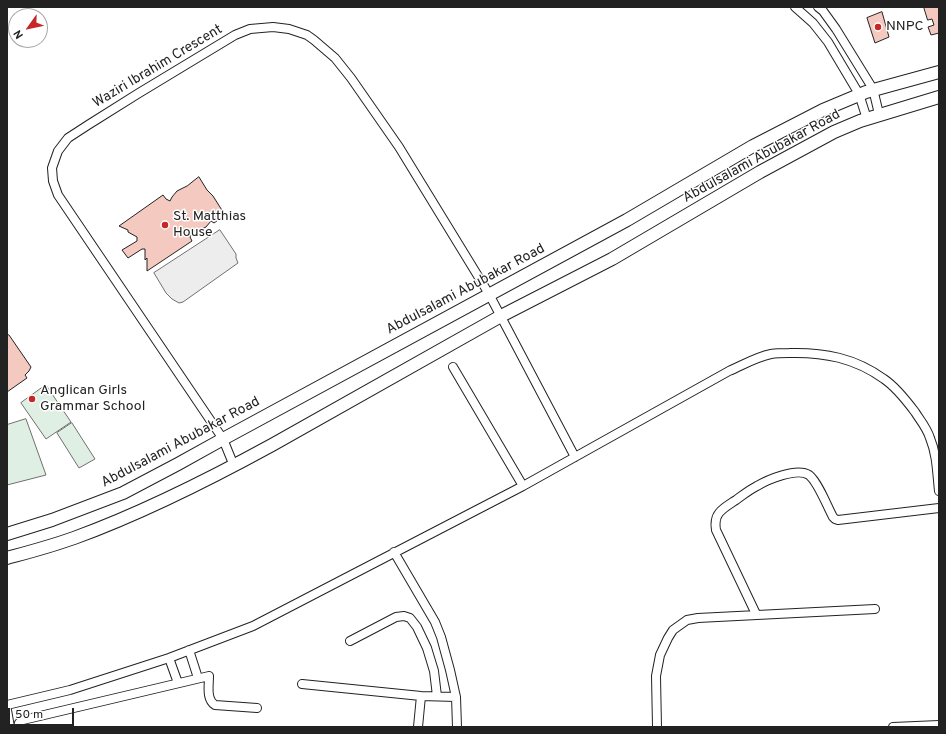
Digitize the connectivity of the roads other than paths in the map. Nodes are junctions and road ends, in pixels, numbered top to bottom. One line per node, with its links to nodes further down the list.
1 (795, 7): 3 (street)
2 (823, 8): 3 (street); 5 (street)
3 (813, 22): 6 (street)
4 (939, 72): 5 (main road, Abdulsalami Abubakar Road)
5 (873, 89): 6 (main road, Abdulsalami Abubakar Road); 8 (street)
6 (860, 94): 9 (street); 10 (main road, Abdulsalami Abubakar Road)
7 (939, 97): 8 (main road, Abdulsalami Abubakar Road)
8 (879, 114): 9 (main road, Abdulsalami Abubakar Road)
9 (867, 119): 11 (main road, Abdulsalami Abubakar Road)
10 (489, 294): 11 (street, Waziri Ibrahim Crescent); 13 (main road, Abdulsalami Abubakar Road); 13 (street, Waziri Ibrahim Crescent)
11 (501, 316): 14 (street, Waziri Ibrahim Crescent); 15 (main road, Abdulsalami Abubakar Road)
12 (453, 367): 16 (street)
13 (223, 439): 15 (street, Waziri Ibrahim Crescent); 19 (main road, Abdulsalami Abubakar Road)
14 (575, 457): 16 (street); 17 (street)
15 (234, 466): 21 (main road, Abdulsalami Abubakar Road)
16 (523, 486): 20 (street)
17 (939, 491)
18 (939, 508): 23 (street)
19 (7, 534)
20 (394, 552): 25 (street); 32 (street)
21 (7, 558)
22 (875, 609): 23 (street)
23 (756, 614): 41 (street)
24 (350, 641): 31 (street)
25 (189, 650): 26 (street); 27 (street)
26 (169, 658): 28 (street); 33 (street)
27 (198, 678): 28 (street); 34 (street)
28 (178, 683): 38 (street)
29 (302, 684): 30 (street)
30 (421, 696): 31 (street); 39 (street)
31 (438, 696): 32 (street)
32 (456, 697): 40 (street)
33 (7, 705)
34 (257, 708)
35 (7, 710): 37 (street)
36 (939, 725): 42 (street)
37 (10, 727)
38 (18, 727)
39 (418, 727)
40 (457, 727)
41 (657, 727)
42 (893, 727)

